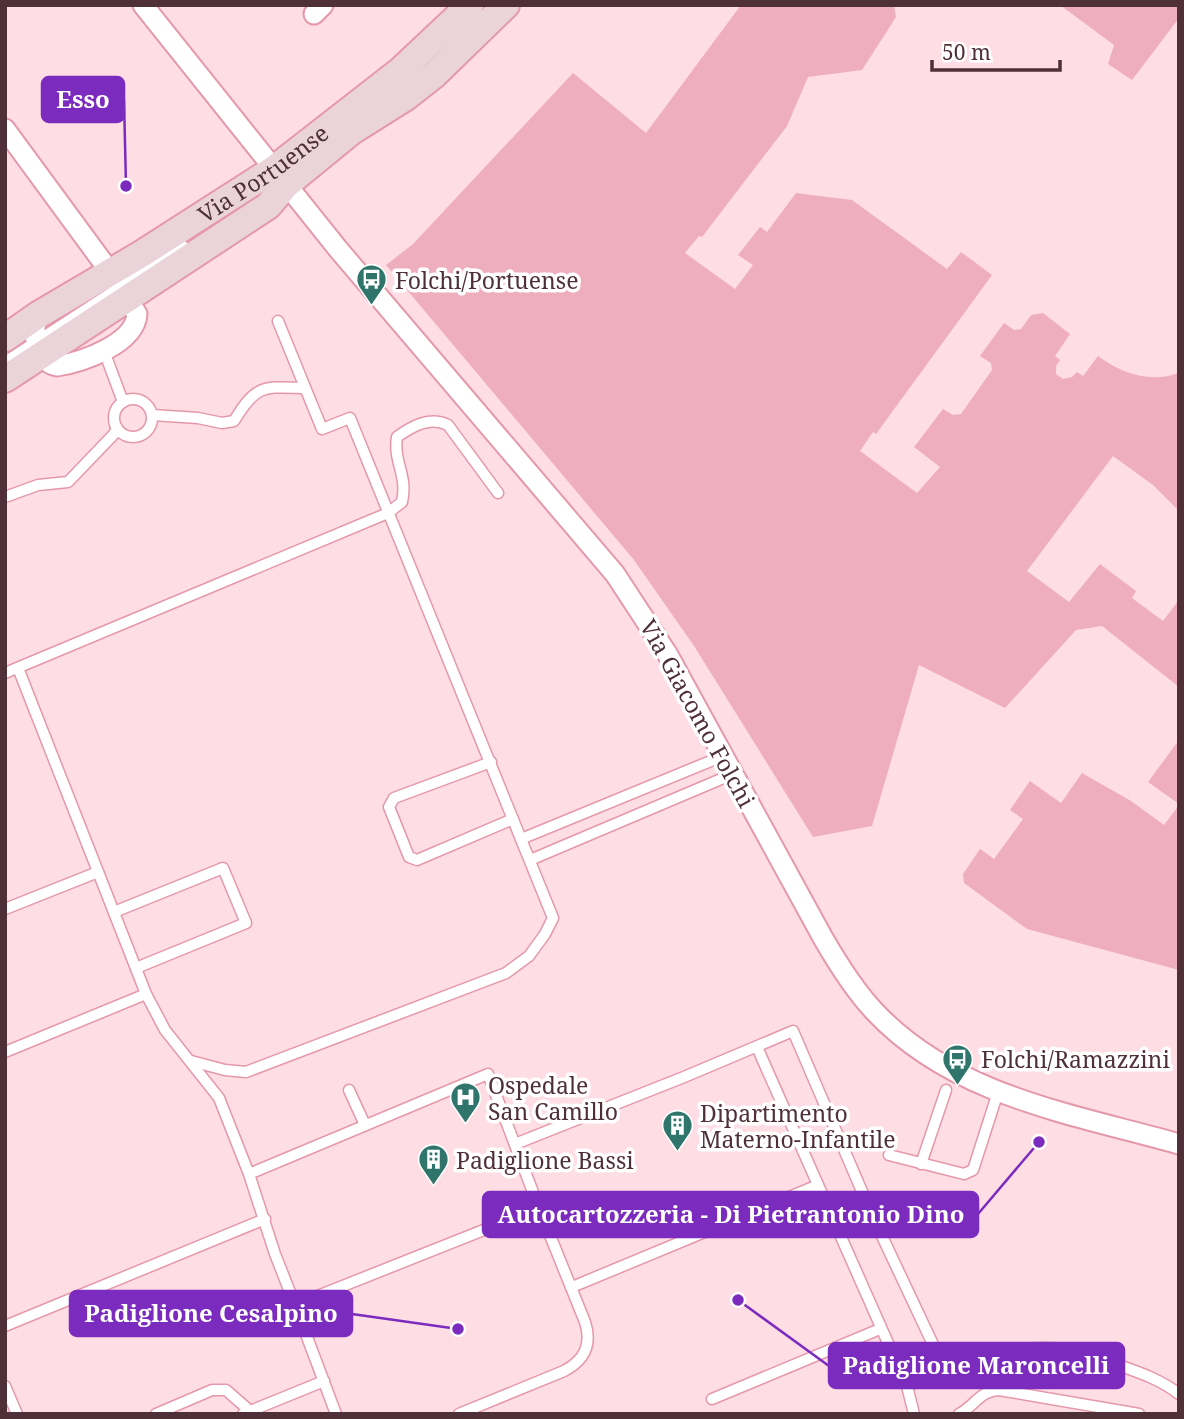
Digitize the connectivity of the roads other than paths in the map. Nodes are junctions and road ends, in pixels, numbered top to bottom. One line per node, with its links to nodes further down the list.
1 (143, 5): 7 (street, Via Giacomo Folchi)
2 (470, 5): 7 (main road, Via Portuense)
3 (506, 5): 6 (main road, Via Portuense)
4 (390, 95): 6 (lane, Via Portuense)
5 (5, 129): 10 (street)
6 (352, 131): 7 (main road, Via Portuense)
7 (280, 177): 8 (lane, Via Portuense); 10 (main road, Via Portuense); 27 (street, Via Giacomo Folchi)
8 (262, 197)
9 (191, 241): 10 (lane, Via Portuense)
10 (120, 285): 11 (main road, Via Portuense); 14 (main road, Via Portuense); 15 (street)
11 (38, 315): 13 (main road, Via Portuense); 14 (street)
12 (278, 321): 18 (lane)
13 (5, 338)
14 (39, 347): 15 (street); 16 (lane, Via Portuense); 17 (main road, Via Portuense)
15 (104, 351): 19 (lane)
16 (5, 362)
17 (5, 379)
18 (305, 388): 20 (lane); 24 (lane)
19 (123, 402): 20 (lane); 21 (lane)
20 (152, 415): 21 (lane)
21 (117, 428): 23 (lane)
22 (498, 493): 24 (lane)
23 (5, 497)
24 (388, 513): 25 (lane); 28 (lane)
25 (18, 668): 26 (lane); 33 (lane)
26 (5, 673)
27 (723, 756): 29 (street, Via Giacomo Folchi); 31 (lane)
28 (491, 762): 30 (lane); 30 (lane)
29 (733, 774): 32 (lane); 43 (street, Via Giacomo Folchi)
30 (513, 819): 31 (lane)
31 (521, 839): 32 (lane)
32 (530, 860): 40 (lane)
33 (98, 872): 34 (lane); 35 (lane)
34 (5, 909)
35 (114, 912): 36 (lane); 36 (lane)
36 (136, 968): 37 (lane)
37 (146, 995): 39 (lane); 40 (lane)
38 (757, 1047): 45 (lane); 50 (lane); 57 (lane)
39 (5, 1052)
40 (191, 1061): 49 (lane)
41 (349, 1090): 44 (lane)
42 (946, 1090): 48 (lane)
43 (998, 1091): 46 (street, Via Giacomo Folchi); 48 (lane)
44 (365, 1125): 45 (lane); 49 (lane)
45 (515, 1144): 51 (lane)
46 (1179, 1144)
47 (889, 1155): 48 (lane)
48 (921, 1164)
49 (249, 1174): 52 (lane)
50 (818, 1185): 53 (lane); 56 (lane)
51 (539, 1208): 53 (lane); 54 (lane)
52 (265, 1219): 54 (lane); 55 (lane)
53 (572, 1287): 68 (lane)
54 (295, 1305): 58 (lane)
55 (5, 1326)
56 (880, 1329): 60 (lane); 62 (lane)
57 (945, 1370): 60 (lane); 61 (lane)
58 (324, 1381): 63 (lane); 67 (lane)
59 (5, 1386): 65 (lane)
60 (907, 1387): 69 (lane)
61 (1179, 1394)
62 (712, 1399)
63 (247, 1412): 66 (lane)
64 (965, 1413): 70 (lane)
65 (16, 1414)
66 (156, 1414)
67 (336, 1414)
68 (459, 1414)
69 (914, 1414)
70 (1139, 1414)

